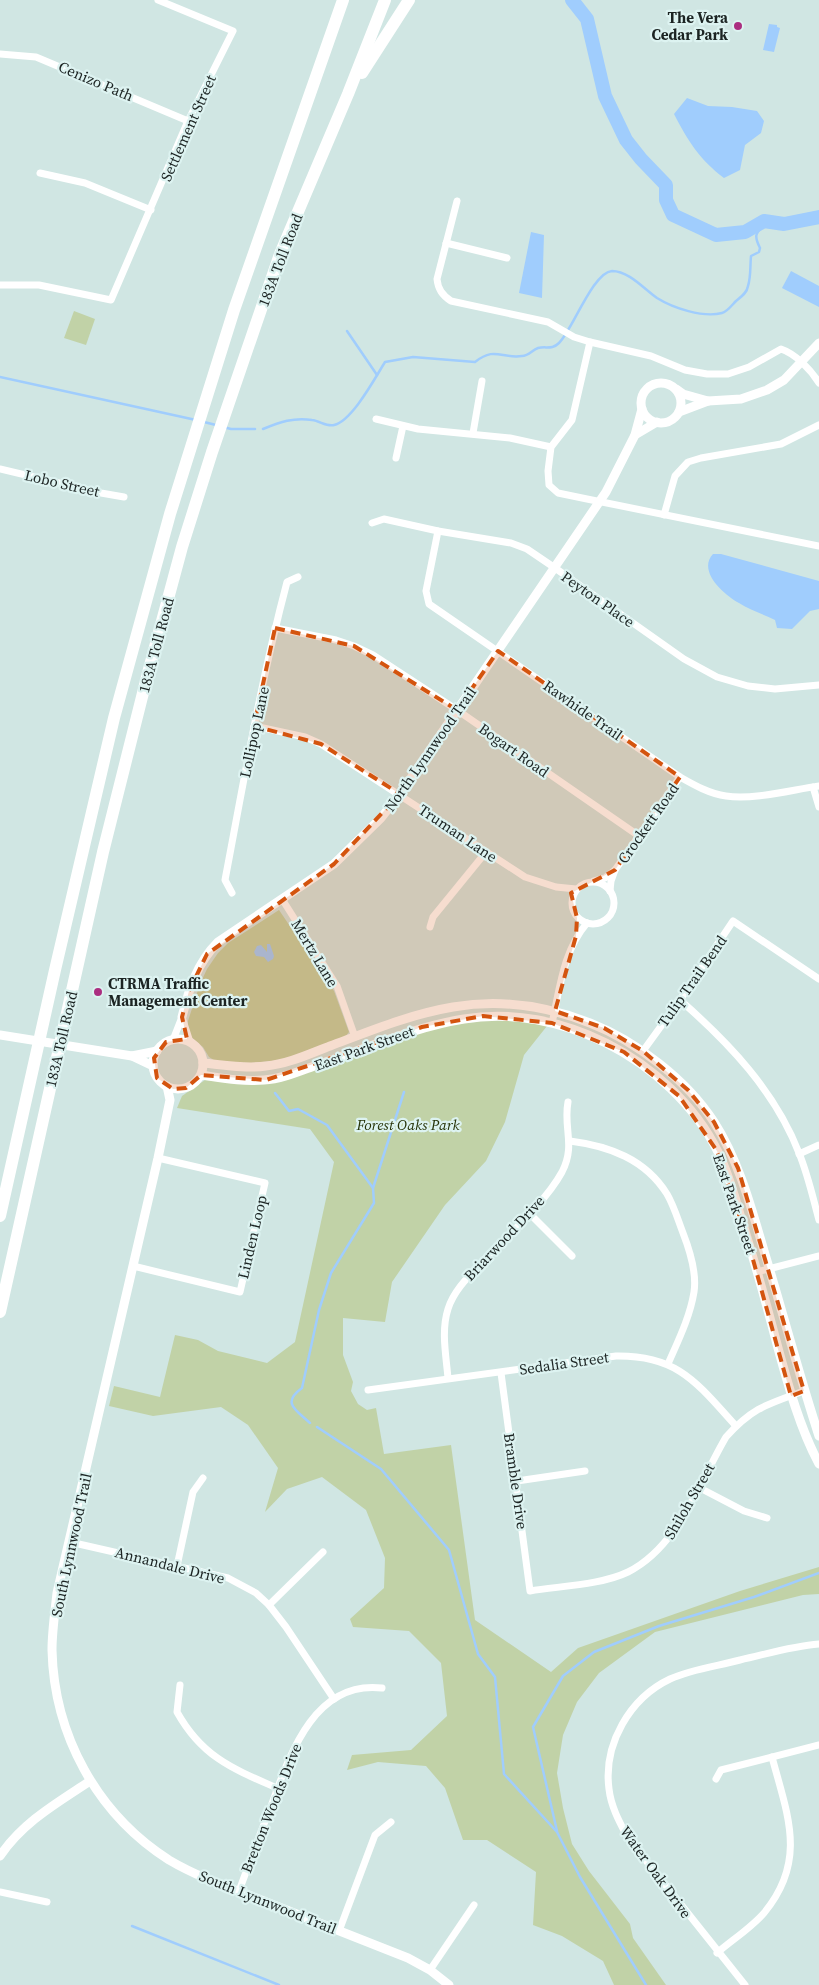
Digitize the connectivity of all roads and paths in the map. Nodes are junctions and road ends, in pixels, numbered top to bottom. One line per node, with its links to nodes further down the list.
1 (158, 0): 7 (street, Settlement Street)
2 (341, 0): 87 (highway, 183A Toll Road)
3 (385, 0): 6 (highway, 183A Toll Road)
4 (409, 0): 6 (highway)
5 (0, 54): 7 (street, Cenizo Path)
6 (348, 94): 94 (highway, 183A Toll Road)
7 (188, 121): 10 (street, Settlement Street)
8 (40, 173): 10 (street)
9 (458, 201): 11 (street)
10 (151, 210): 13 (street, Settlement Street)
11 (446, 243): 12 (street); 14 (street)
12 (507, 258)
13 (0, 285)
14 (590, 342): 16 (street); 29 (street)
15 (819, 343): 16 (street)
16 (802, 363): 18 (street); 20 (street)
17 (482, 380): 27 (street)
18 (819, 383)
19 (675, 388): 20 (street); 21 (street); 22 (street)
20 (708, 401): 22 (street)
21 (642, 409): 24 (street); 28 (street, North Lynnwood Trail)
22 (679, 412): 24 (street)
23 (376, 420): 26 (street)
24 (657, 422): 28 (street)
25 (819, 425): 34 (street)
26 (403, 426): 27 (street); 30 (street)
27 (473, 433): 29 (street)
28 (635, 435): 33 (street, North Lynnwood Trail)
29 (551, 447): 33 (street)
30 (396, 458)
31 (0, 469): 32 (street, Lobo Street)
32 (124, 496)
33 (600, 502): 34 (street); 38 (street, North Lynnwood Trail)
34 (664, 515): 37 (street)
35 (372, 523): 36 (street, Peyton Place)
36 (438, 531): 38 (street, Peyton Place); 41 (street, Rawhide Trail)
37 (819, 546)
38 (555, 568): 41 (street, North Lynnwood Trail); 42 (street, Peyton Place)
39 (298, 577): 40 (street, Lollipop Lane)
40 (275, 628): 43 (street, Bogart Road); 44 (street, Lollipop Lane)
41 (498, 651): 43 (street, North Lynnwood Trail); 45 (street, Rawhide Trail)
42 (819, 685)
43 (457, 710): 47 (street, North Lynnwood Trail); 49 (street, Bogart Road)
44 (254, 726): 47 (street, Truman Lane); 56 (street, Lollipop Lane)
45 (680, 777): 46 (street, Rawhide Trail); 49 (street, Crockett Road)
46 (816, 786): 48 (street)
47 (400, 794): 50 (street, Truman Lane); 57 (street, North Lynnwood Trail)
48 (819, 807)
49 (639, 836): 51 (street, Crockett Road)
50 (486, 852): 53 (street, Truman Lane); 61 (street)
51 (615, 870): 52 (street, Crockett Road); 55 (street, Crockett Road)
52 (593, 881): 54 (street); 55 (street)
53 (556, 887): 54 (street, Truman Lane); 58 (street, Truman Lane)
54 (576, 889): 58 (street)
55 (610, 891): 60 (street)
56 (232, 892)
57 (282, 900): 66 (street, North Lynnwood Trail); 69 (street, Mertz Lane)
58 (571, 900): 59 (street)
59 (577, 918): 60 (street); 62 (street)
60 (587, 923): 62 (street)
61 (430, 927)
62 (576, 936): 65 (street)
63 (819, 979): 64 (street, Tulip Trail Bend)
64 (680, 1000): 73 (street, Tulip Trail Bend); 84 (street)
65 (555, 1011): 67 (street); 69 (street, East Park Street); 73 (street, East Park Street)
66 (182, 1017): 70 (street, North Lynnwood Trail); 71 (street)
67 (552, 1023): 77 (street, East Park Street); 93 (street, East Park Street)
68 (0, 1035): 74 (street)
69 (356, 1037): 75 (street, East Park Street)
70 (172, 1040): 71 (street); 72 (street)
71 (190, 1042): 75 (street)
72 (157, 1051): 74 (street); 76 (street)
73 (642, 1051): 92 (street, East Park Street)
74 (127, 1055): 76 (street)
75 (203, 1063): 77 (street)
76 (153, 1066): 78 (street)
77 (201, 1075): 79 (street)
78 (166, 1086): 79 (street); 80 (street, South Lynnwood Trail)
79 (180, 1089): 80 (street)
80 (170, 1100): 85 (street, South Lynnwood Trail)
81 (568, 1102): 82 (street, Briarwood Drive)
82 (570, 1141): 86 (street, Briarwood Drive); 95 (street)
83 (819, 1145): 84 (street)
84 (799, 1154): 88 (street)
85 (158, 1158): 91 (street, South Lynnwood Trail); 91 (street, Linden Loop)
86 (529, 1213): 89 (street); 97 (street, Briarwood Drive)
87 (0, 1216)
88 (819, 1220)
89 (572, 1256)
90 (819, 1256): 92 (street)
91 (134, 1266): 109 (street, South Lynnwood Trail)
92 (770, 1269): 93 (street); 99 (street, East Park Street)
93 (757, 1272): 100 (street, East Park Street)
94 (0, 1312)
95 (668, 1364): 96 (street, Sedalia Street); 101 (street, Sedalia Street)
96 (501, 1372): 97 (street, Sedalia Street); 106 (street, Bramble Drive)
97 (448, 1378): 98 (street, Sedalia Street)
98 (368, 1390)
99 (804, 1392): 100 (street, Shiloh Street); 102 (street, East Park Street)
100 (791, 1396): 101 (street, Shiloh Street); 103 (street, East Park Street)
101 (736, 1426): 107 (street, Shiloh Street)
102 (819, 1436)
103 (819, 1464)
104 (585, 1471): 106 (street)
105 (203, 1478): 111 (street)
106 (517, 1481): 112 (street, Bramble Drive)
107 (698, 1487): 108 (street); 112 (street, Shiloh Street)
108 (767, 1518)
109 (70, 1542): 111 (street, Annandale Drive); 121 (street, South Lynnwood Trail)
110 (323, 1552): 113 (street)
111 (177, 1566): 113 (street, Annandale Drive)
112 (530, 1591)
113 (269, 1605): 117 (street, Annandale Drive)
114 (819, 1644): 130 (street, Water Oak Drive)
115 (180, 1685): 122 (street)
116 (382, 1688): 117 (street, Bretton Woods Drive)
117 (334, 1698): 122 (street, Bretton Woods Drive)
118 (819, 1745): 119 (street)
119 (772, 1756): 120 (street); 130 (street)
120 (716, 1779)
121 (90, 1781): 124 (street); 125 (street, South Lynnwood Trail)
122 (277, 1788): 125 (street, Bretton Woods Drive)
123 (391, 1822): 129 (street)
124 (0, 1856)
125 (239, 1891): 129 (street, South Lynnwood Trail)
126 (0, 1892): 127 (street)
127 (47, 1902)
128 (474, 1905): 131 (street)
129 (339, 1931): 131 (street, South Lynnwood Trail)
130 (718, 1953): 133 (street, Water Oak Drive)
131 (430, 1970): 132 (street, South Lynnwood Trail)
132 (449, 1985)
133 (745, 1985)

